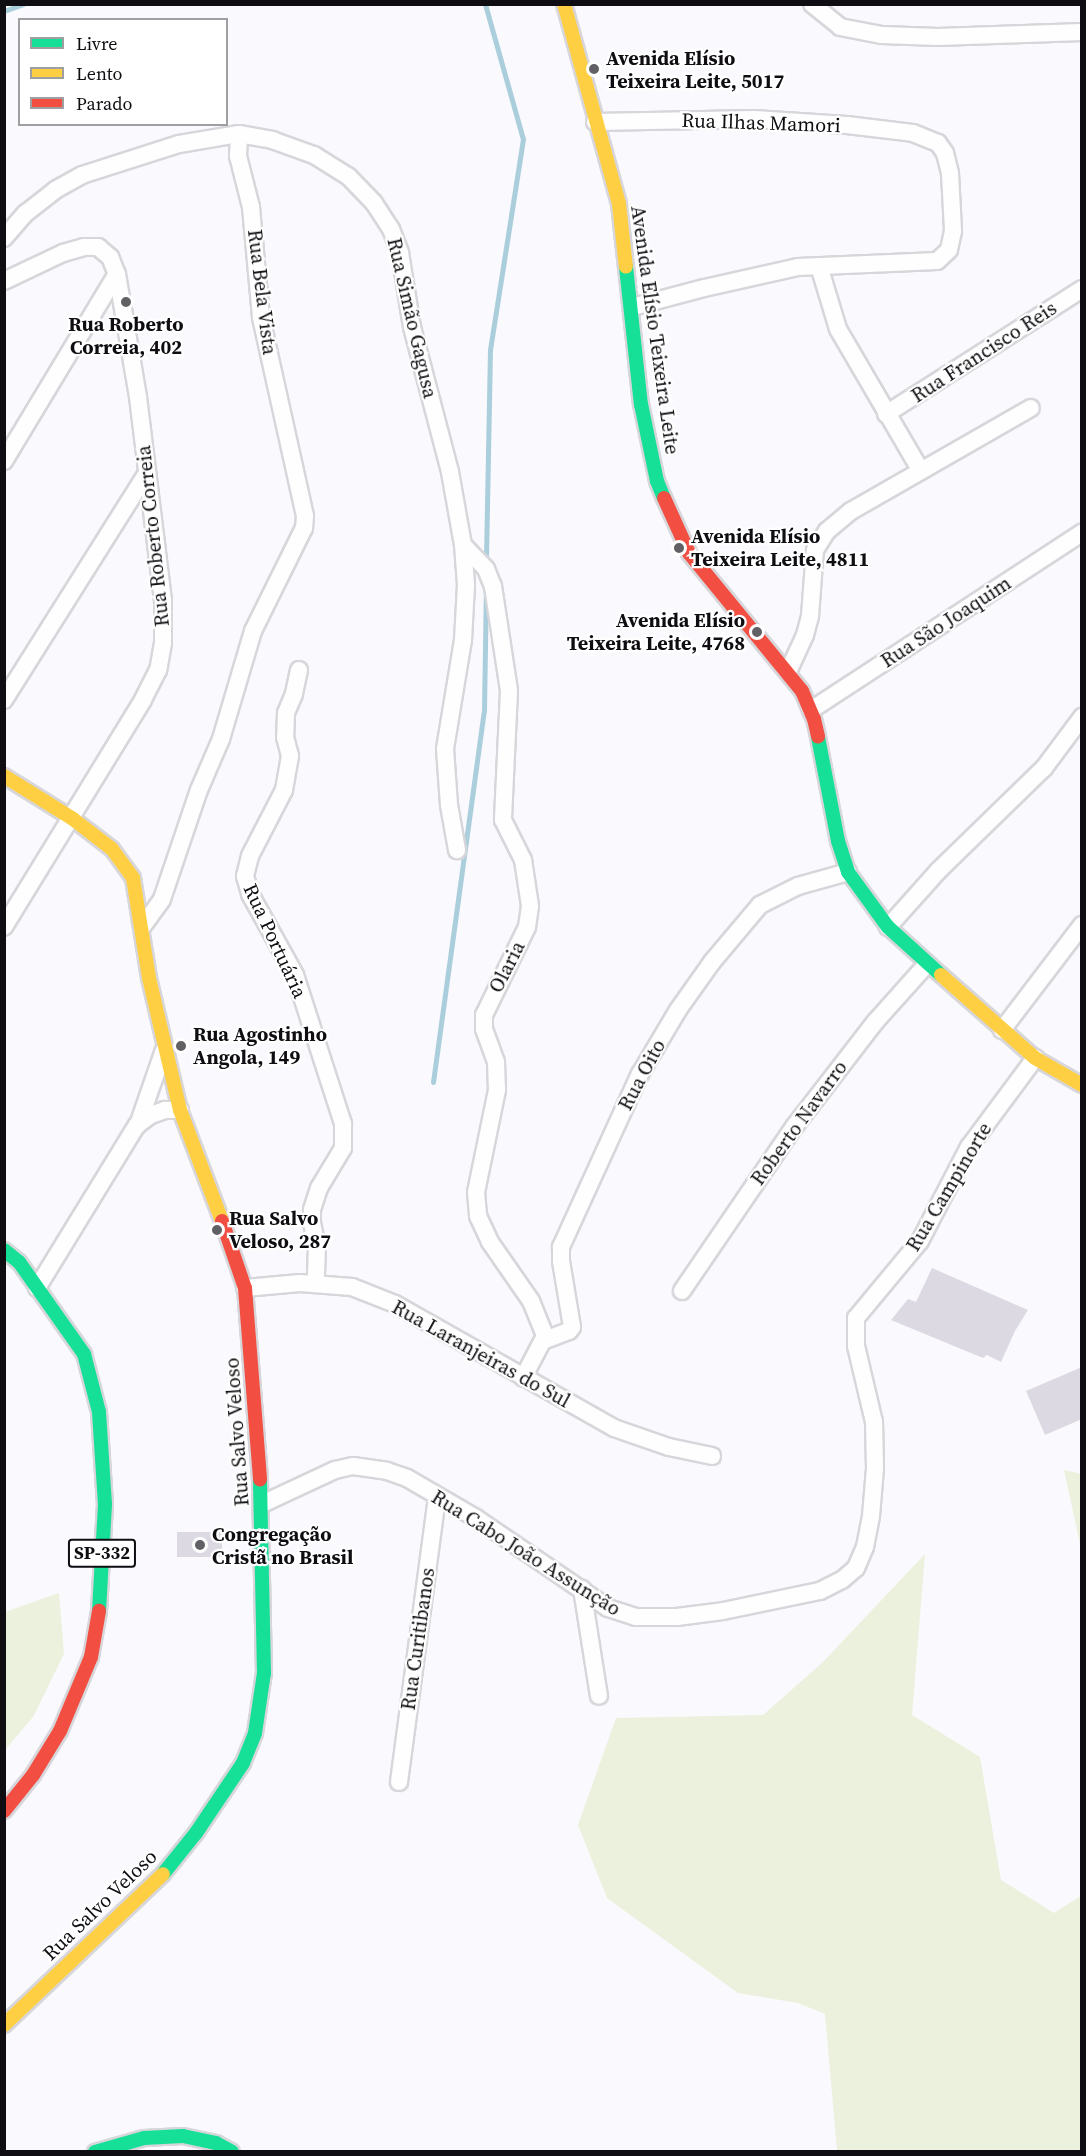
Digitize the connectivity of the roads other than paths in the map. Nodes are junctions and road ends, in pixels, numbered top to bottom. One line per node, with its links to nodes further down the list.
1 (564, 4): 4 (main road, Avenida Elísio Teixeira Leite)
2 (812, 4): 3 (street)
3 (1082, 32)
4 (595, 123): 7 (street, Rua Ilhas Mamori); 11 (main road, Avenida Elísio Teixeira Leite)
5 (238, 134): 6 (street, Rua Simão Gagusa); 18 (street, Rua Simão Gagusa); 30 (street, Rua Bela Vista)
6 (4, 238)
7 (819, 266): 11 (street); 13 (street)
8 (117, 274): 9 (street, Rua Roberto Correia); 14 (street); 16 (street, Rua Roberto Correia)
9 (4, 281)
10 (1082, 290): 13 (street, Rua Francisco Reis)
11 (632, 307): 20 (main road, Avenida Elísio Teixeira Leite)
12 (1031, 408): 15 (street)
13 (886, 414): 15 (street)
14 (4, 460)
15 (921, 471): 20 (street)
16 (147, 473): 21 (street); 25 (street, Rua Roberto Correia)
17 (1082, 533): 22 (street, Rua São Joaquim)
18 (463, 545): 26 (street, Rua Simão Gagusa); 45 (street, Olaria)
19 (299, 670): 41 (street, Rua Portuária)
20 (788, 672): 22 (main road, Avenida Elísio Teixeira Leite)
21 (4, 700)
22 (811, 710): 27 (main road, Avenida Elísio Teixeira Leite)
23 (1082, 717): 31 (street)
24 (4, 776): 25 (main road, Rua Salvo Veloso)
25 (73, 819): 29 (street, Rua Roberto Correia); 30 (main road, Rua Salvo Veloso)
26 (458, 850)
27 (848, 872): 31 (main road, Avenida Elísio Teixeira Leite); 45 (street, Rua Oito)
28 (1082, 925): 33 (street)
29 (4, 927)
30 (142, 927): 34 (main road, Rua Salvo Veloso)
31 (888, 927): 32 (main road, Avenida Elísio Teixeira Leite)
32 (927, 964): 33 (main road, Avenida Elísio Teixeira Leite); 44 (street, Roberto Navarro)
33 (1002, 1030): 35 (main road, Avenida Elísio Teixeira Leite)
34 (165, 1048): 37 (main road, Rua Salvo Veloso); 38 (street)
35 (1035, 1058): 36 (main road, Avenida Elísio Teixeira Leite); 50 (street, Rua Campinorte)
36 (1082, 1085)
37 (180, 1110): 38 (street); 43 (main road, Rua Salvo Veloso)
38 (137, 1125): 42 (street)
39 (4, 1250): 42 (main road, SP-332)
40 (4, 1269): 42 (main road, SP-332)
41 (316, 1283): 43 (street, Rua Laranjeiras do Sul); 46 (street, Rua Laranjeiras do Sul)
42 (37, 1288): 54 (main road, SP-332)
43 (244, 1288): 49 (main road, Rua Salvo Veloso)
44 (682, 1291)
45 (545, 1340): 46 (street)
46 (523, 1378): 47 (street, Rua Laranjeiras do Sul)
47 (712, 1456)
48 (437, 1497): 49 (street, Rua Cabo João Assunção); 51 (street, Rua Cabo João Assunção); 53 (street, Rua Curitibanos)
49 (262, 1504): 55 (main road, Rua Salvo Veloso)
50 (861, 1560): 51 (street, Rua Cabo João Assunção)
51 (582, 1589): 52 (street)
52 (599, 1696)
53 (399, 1782)
54 (4, 1811)
55 (4, 2025)
56 (95, 2151): 57 (main road)
57 (232, 2151)

